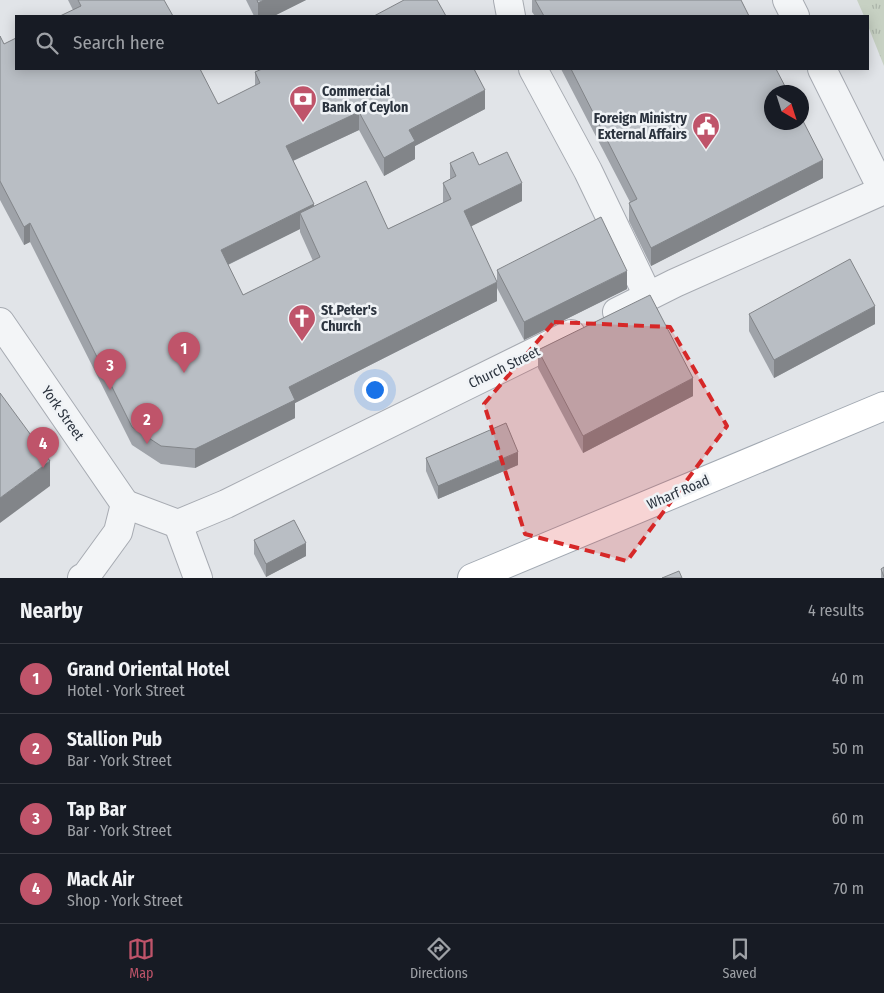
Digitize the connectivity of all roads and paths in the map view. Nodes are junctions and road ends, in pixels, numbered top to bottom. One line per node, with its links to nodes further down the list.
1 (508, 0): 3 (street)
2 (787, 0): 4 (street)
3 (511, 15)
4 (794, 15)
5 (534, 70): 8 (street)
6 (823, 70): 7 (street)
7 (884, 190): 8 (street, Church Street)
8 (648, 296): 12 (street, Church Street)
9 (0, 322): 11 (street, York Street)
10 (884, 406): 15 (main road, Wharf Road)
11 (125, 504): 12 (street); 13 (street)
12 (178, 524): 14 (street)
13 (85, 577)
14 (198, 578)
15 (472, 578)

